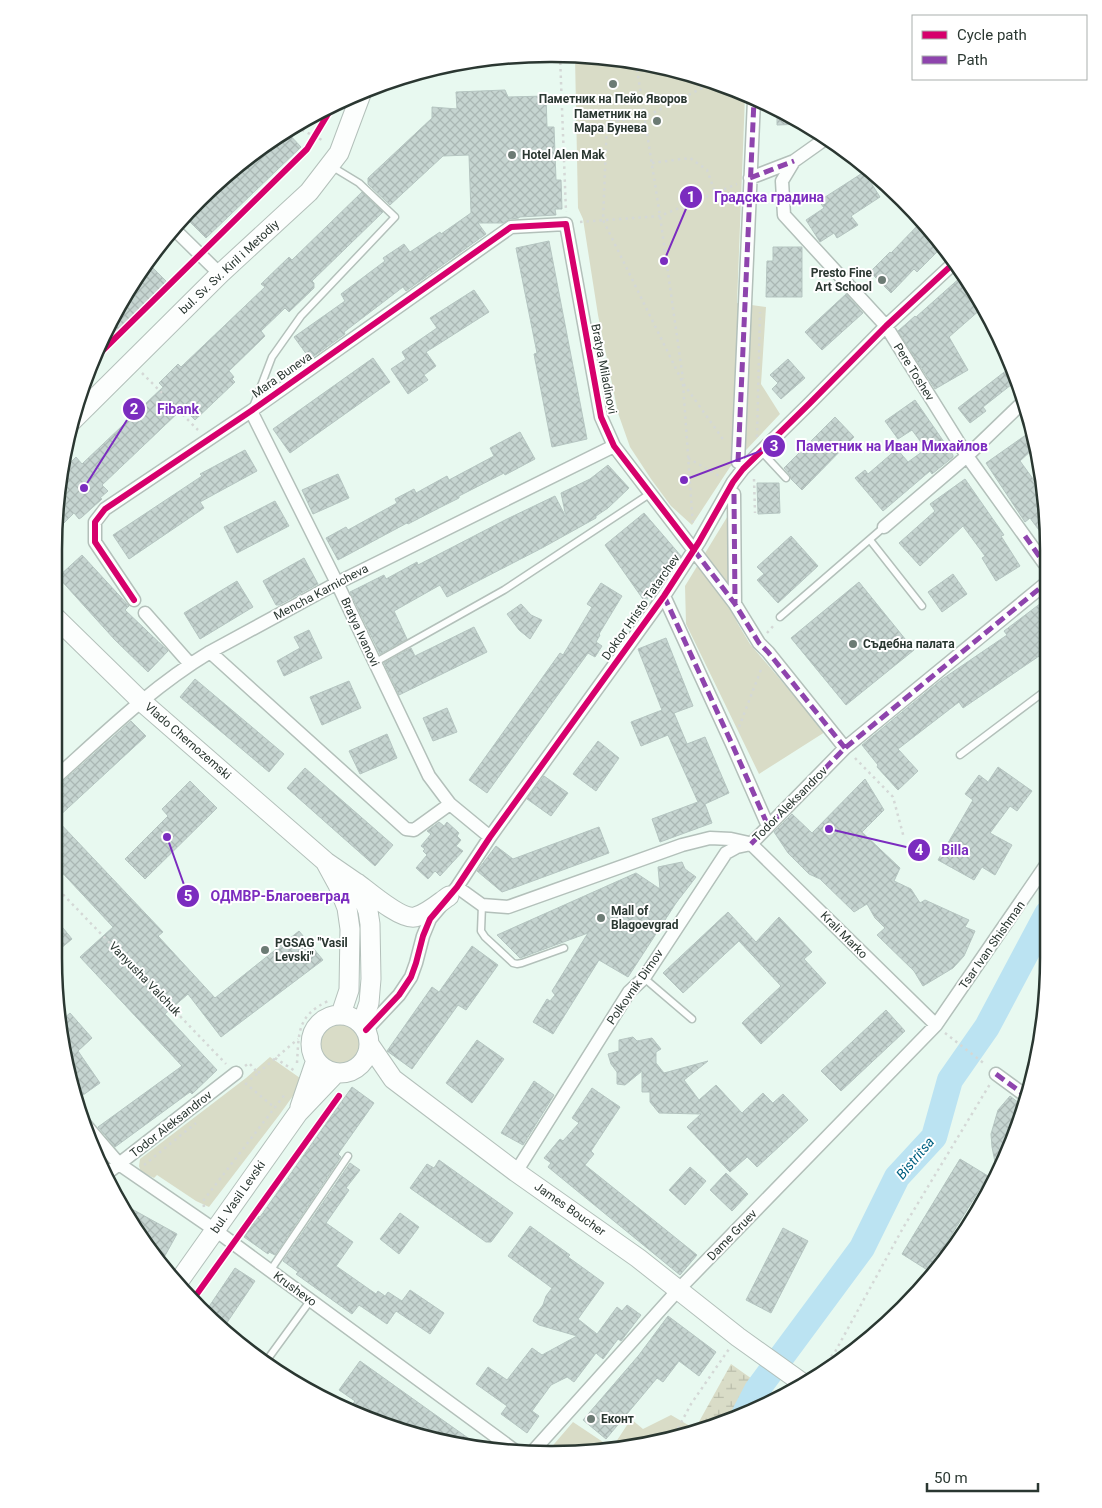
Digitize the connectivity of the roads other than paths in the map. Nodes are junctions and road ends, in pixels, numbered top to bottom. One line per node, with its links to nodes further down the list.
1 (358, 103): 5 (street, bul. Sv. Sv. Kiril i Metodiy)
2 (754, 107): 6 (street)
3 (819, 143): 4 (street)
4 (794, 161): 6 (street); 11 (street, Pere Toshev)
5 (330, 166): 10 (street, bul. Sv. Sv. Kiril i Metodiy); 14 (lane)
6 (750, 178): 18 (street)
7 (566, 224): 14 (street, Mara Buneva); 15 (street, Bratya Miladinovi)
8 (179, 234): 10 (street)
9 (949, 269): 11 (street, Doktor Hristo Tatarchev)
10 (220, 274): 13 (street, bul. Sv. Sv. Kiril i Metodiy)
11 (886, 326): 16 (street, Doktor Hristo Tatarchev); 17 (street, Pere Toshev)
12 (1018, 407): 17 (street)
13 (84, 410)
14 (251, 411): 26 (street, Bratya Ivanovi); 29 (street, Mara Buneva)
15 (614, 446): 20 (street, Bratya Miladinovi); 26 (street, Mencha Karnicheva)
16 (757, 456): 18 (street, Doktor Hristo Tatarchev); 19 (lane)
17 (966, 456): 22 (street); 25 (street, Pere Toshev)
18 (741, 466): 24 (street, Doktor Hristo Tatarchev)
19 (786, 478)
20 (651, 493): 24 (street, Bratya Miladinovi); 36 (lane)
21 (734, 494): 30 (street)
22 (884, 528): 23 (lane)
23 (870, 540): 31 (lane); 33 (lane)
24 (694, 550): 28 (street, Doktor Hristo Tatarchev); 30 (street)
25 (1040, 557)
26 (336, 583): 35 (street, Mencha Karnicheva); 36 (street, Bratya Ivanovi)
27 (1040, 588): 40 (street, Todor Aleksandrov)
28 (664, 596): 44 (street); 45 (street, Doktor Hristo Tatarchev)
29 (134, 600)
30 (735, 604): 40 (street)
31 (922, 606)
32 (145, 613): 37 (street)
33 (780, 617)
34 (62, 624): 39 (street, Vlado Chernozemski)
35 (210, 652): 37 (street, Mencha Karnicheva); 43 (street)
36 (374, 662): 43 (street, Bratya Ivanovi)
37 (190, 664): 39 (street, Mencha Karnicheva)
38 (1040, 695): 41 (lane)
39 (141, 700): 42 (street, Mencha Karnicheva); 47 (street, Vlado Chernozemski)
40 (845, 748): 44 (street, Todor Aleksandrov)
41 (960, 755)
42 (62, 772)
43 (450, 804): 45 (street, Bratya Ivanovi)
44 (768, 826): 46 (street, Todor Aleksandrov)
45 (490, 837): 50 (street, Doktor Hristo Tatarchev)
46 (752, 844): 51 (street, Todor Aleksandrov); 53 (street, Polkovnik Dimov); 56 (street, Krali Marko)
47 (326, 862): 49 (street); 54 (street)
48 (1040, 874): 56 (street, Tsar Ivan Shishman)
49 (355, 882): 50 (street); 57 (street)
50 (453, 891): 51 (street); 57 (street)
51 (482, 905): 52 (lane)
52 (564, 948)
53 (644, 978): 55 (lane); 69 (street, Polkovnik Dimov)
54 (337, 1007): 57 (street); 58 (street)
55 (692, 1019)
56 (936, 1026): 73 (street, Dame Gruev)
57 (366, 1033): 59 (street); 62 (street)
58 (316, 1060): 59 (street); 64 (street, bul. Vasil Levski)
59 (344, 1071): 62 (street); 64 (street, bul. Vasil Levski)
60 (236, 1073): 67 (street, Todor Aleksandrov)
61 (996, 1074): 63 (street)
62 (393, 1079): 69 (street, James Boucher)
63 (1020, 1092)
64 (298, 1113): 70 (street, bul. Vasil Levski)
65 (98, 1140): 67 (street, Krushevo)
66 (348, 1156): 71 (lane)
67 (119, 1164): 68 (street, Todor Aleksandrov); 70 (street, Krushevo)
68 (112, 1170)
69 (516, 1172): 73 (street, James Boucher)
70 (215, 1230): 71 (street, Krushevo); 72 (street, bul. Vasil Levski)
71 (270, 1271): 74 (street, Krushevo)
72 (182, 1276)
73 (679, 1289): 76 (street, James Boucher); 78 (street, Dame Gruev)
74 (310, 1301): 75 (lane); 77 (street, Krushevo)
75 (270, 1356)
76 (797, 1379)
77 (504, 1443)
78 (538, 1445)

